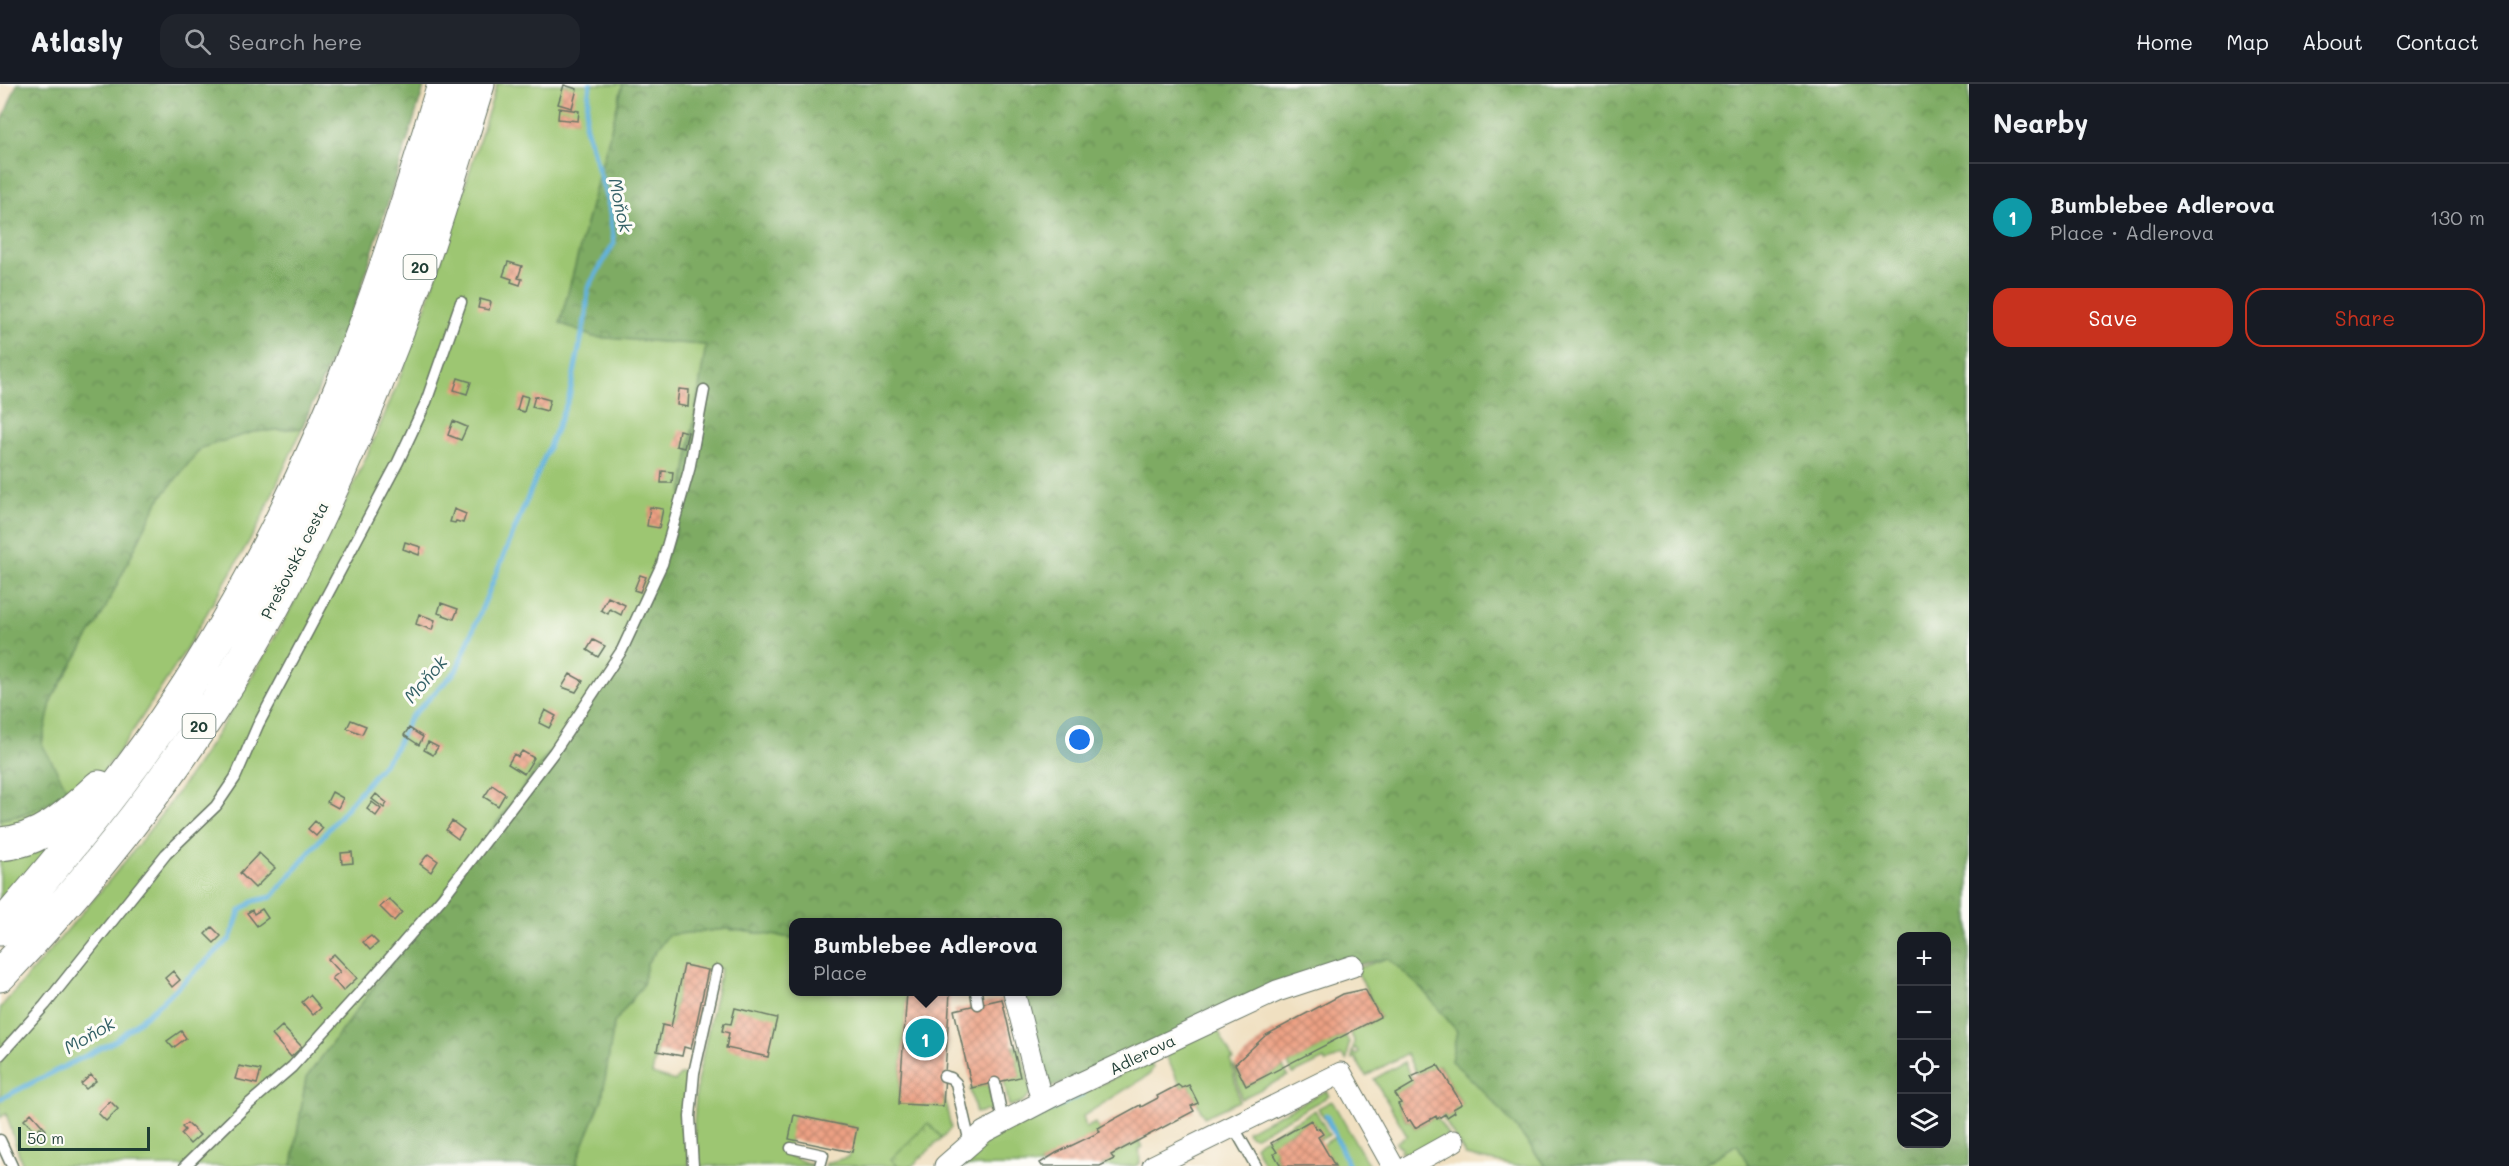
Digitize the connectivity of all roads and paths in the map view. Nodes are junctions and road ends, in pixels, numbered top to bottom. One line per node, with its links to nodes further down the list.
1 (444, 84): 5 (highway, Prešovská cesta / 20)
2 (478, 84): 10 (highway, Prešovská cesta / 20)
3 (461, 303): 14 (lane)
4 (704, 390): 25 (lane)
5 (154, 738): 6 (highway); 7 (highway, Prešovská cesta / 20)
6 (0, 844)
7 (0, 929)
8 (1353, 966): 17 (street, Adlerova)
9 (717, 970): 26 (lane)
10 (0, 975)
11 (977, 996): 13 (lane)
12 (1014, 996): 17 (street)
13 (978, 1004)
14 (0, 1055)
15 (944, 1076): 22 (lane)
16 (995, 1083): 18 (lane)
17 (1042, 1102): 18 (street, Adlerova)
18 (1002, 1114): 22 (street, Adlerova)
19 (1233, 1126): 29 (street); 30 (lane); 31 (street)
20 (0, 1140): 24 (lane)
21 (1454, 1141): 32 (street)
22 (970, 1143): 28 (street, Adlerova)
23 (791, 1148): 27 (lane)
24 (12, 1166)
25 (185, 1166)
26 (693, 1166)
27 (820, 1166)
28 (945, 1166)
29 (1153, 1166)
30 (1256, 1166)
31 (1393, 1166)
32 (1409, 1166)

